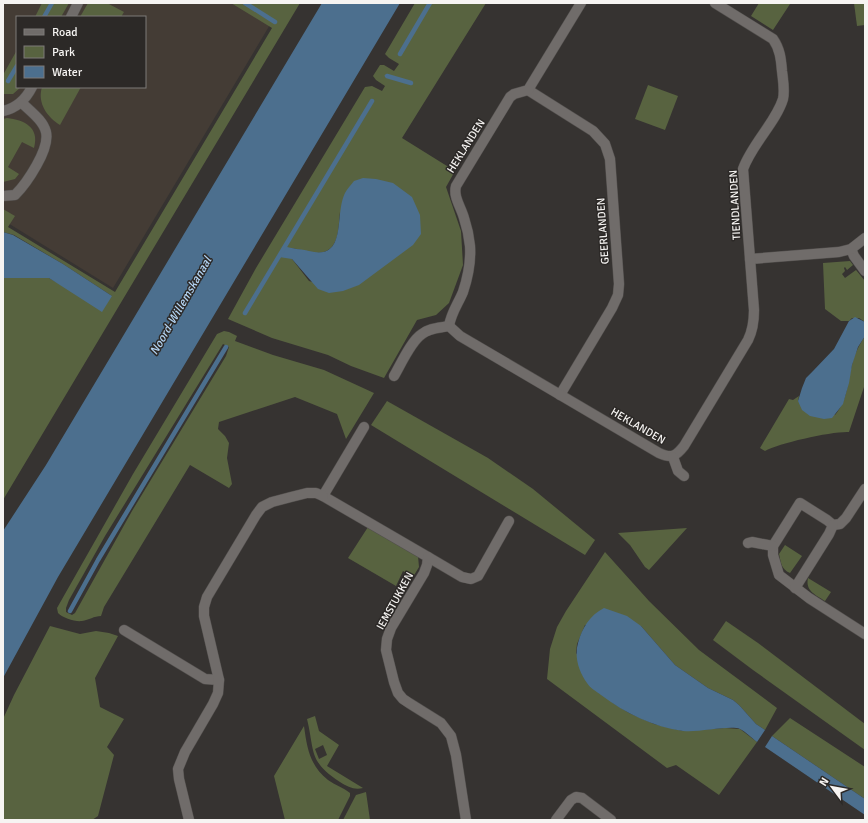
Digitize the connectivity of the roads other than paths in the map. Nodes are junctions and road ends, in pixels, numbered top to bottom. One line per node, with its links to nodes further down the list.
1 (78, 3): 4 (street)
2 (581, 3): 6 (street)
3 (715, 3): 12 (street, TIENDLANDEN)
4 (72, 16)
5 (32, 88): 7 (street)
6 (528, 90): 14 (street, HEKLANDEN); 16 (street, GEERLANDEN)
7 (22, 102): 8 (street); 9 (street)
8 (3, 111)
9 (3, 196)
10 (865, 238): 11 (street)
11 (851, 249): 12 (street); 13 (street)
12 (750, 259): 18 (street, HEKLANDEN)
13 (865, 271)
14 (449, 326): 15 (street); 16 (street, HEKLANDEN)
15 (394, 376)
16 (560, 395): 18 (street, HEKLANDEN)
17 (364, 427): 21 (street)
18 (673, 456): 19 (street, HEKLANDEN)
19 (684, 476)
20 (865, 489): 23 (street)
21 (323, 496): 26 (street); 30 (street)
22 (509, 521): 26 (street)
23 (833, 525): 25 (street); 27 (street)
24 (748, 543): 25 (street)
25 (773, 546): 27 (street)
26 (428, 558): 33 (street, IEMSTUKKEN)
27 (795, 588): 29 (street)
28 (124, 630): 30 (street)
29 (865, 634)
30 (219, 680): 32 (street)
31 (608, 819): 34 (street)
32 (189, 820)
33 (466, 820)
34 (556, 820)

